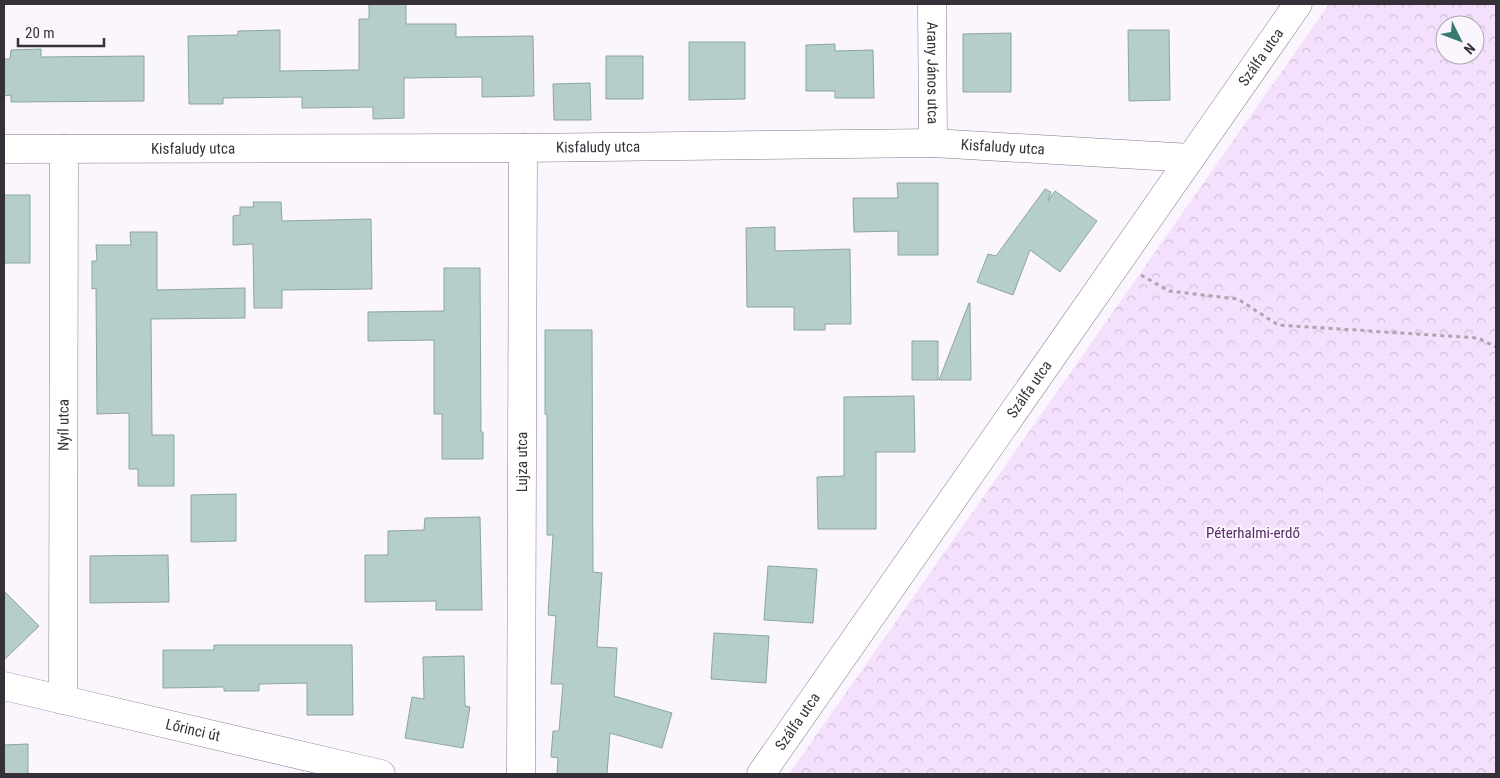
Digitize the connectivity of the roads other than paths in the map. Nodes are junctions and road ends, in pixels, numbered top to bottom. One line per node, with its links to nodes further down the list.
1 (932, 4): 3 (street, Arany János utca)
2 (1298, 4): 7 (street, Szálfa utca)
3 (933, 143): 4 (street, Kisfaludy utca); 7 (street, Kisfaludy utca)
4 (523, 148): 5 (street, Kisfaludy utca); 11 (street, Lujza utca)
5 (64, 149): 6 (street, Kisfaludy utca); 9 (street, Nyíl utca)
6 (4, 150)
7 (1191, 158): 12 (street, Szálfa utca)
8 (4, 686): 9 (street, Lőrinci út)
9 (63, 700): 10 (street, Lőrinci út)
10 (381, 774)
11 (521, 774)
12 (761, 774)

